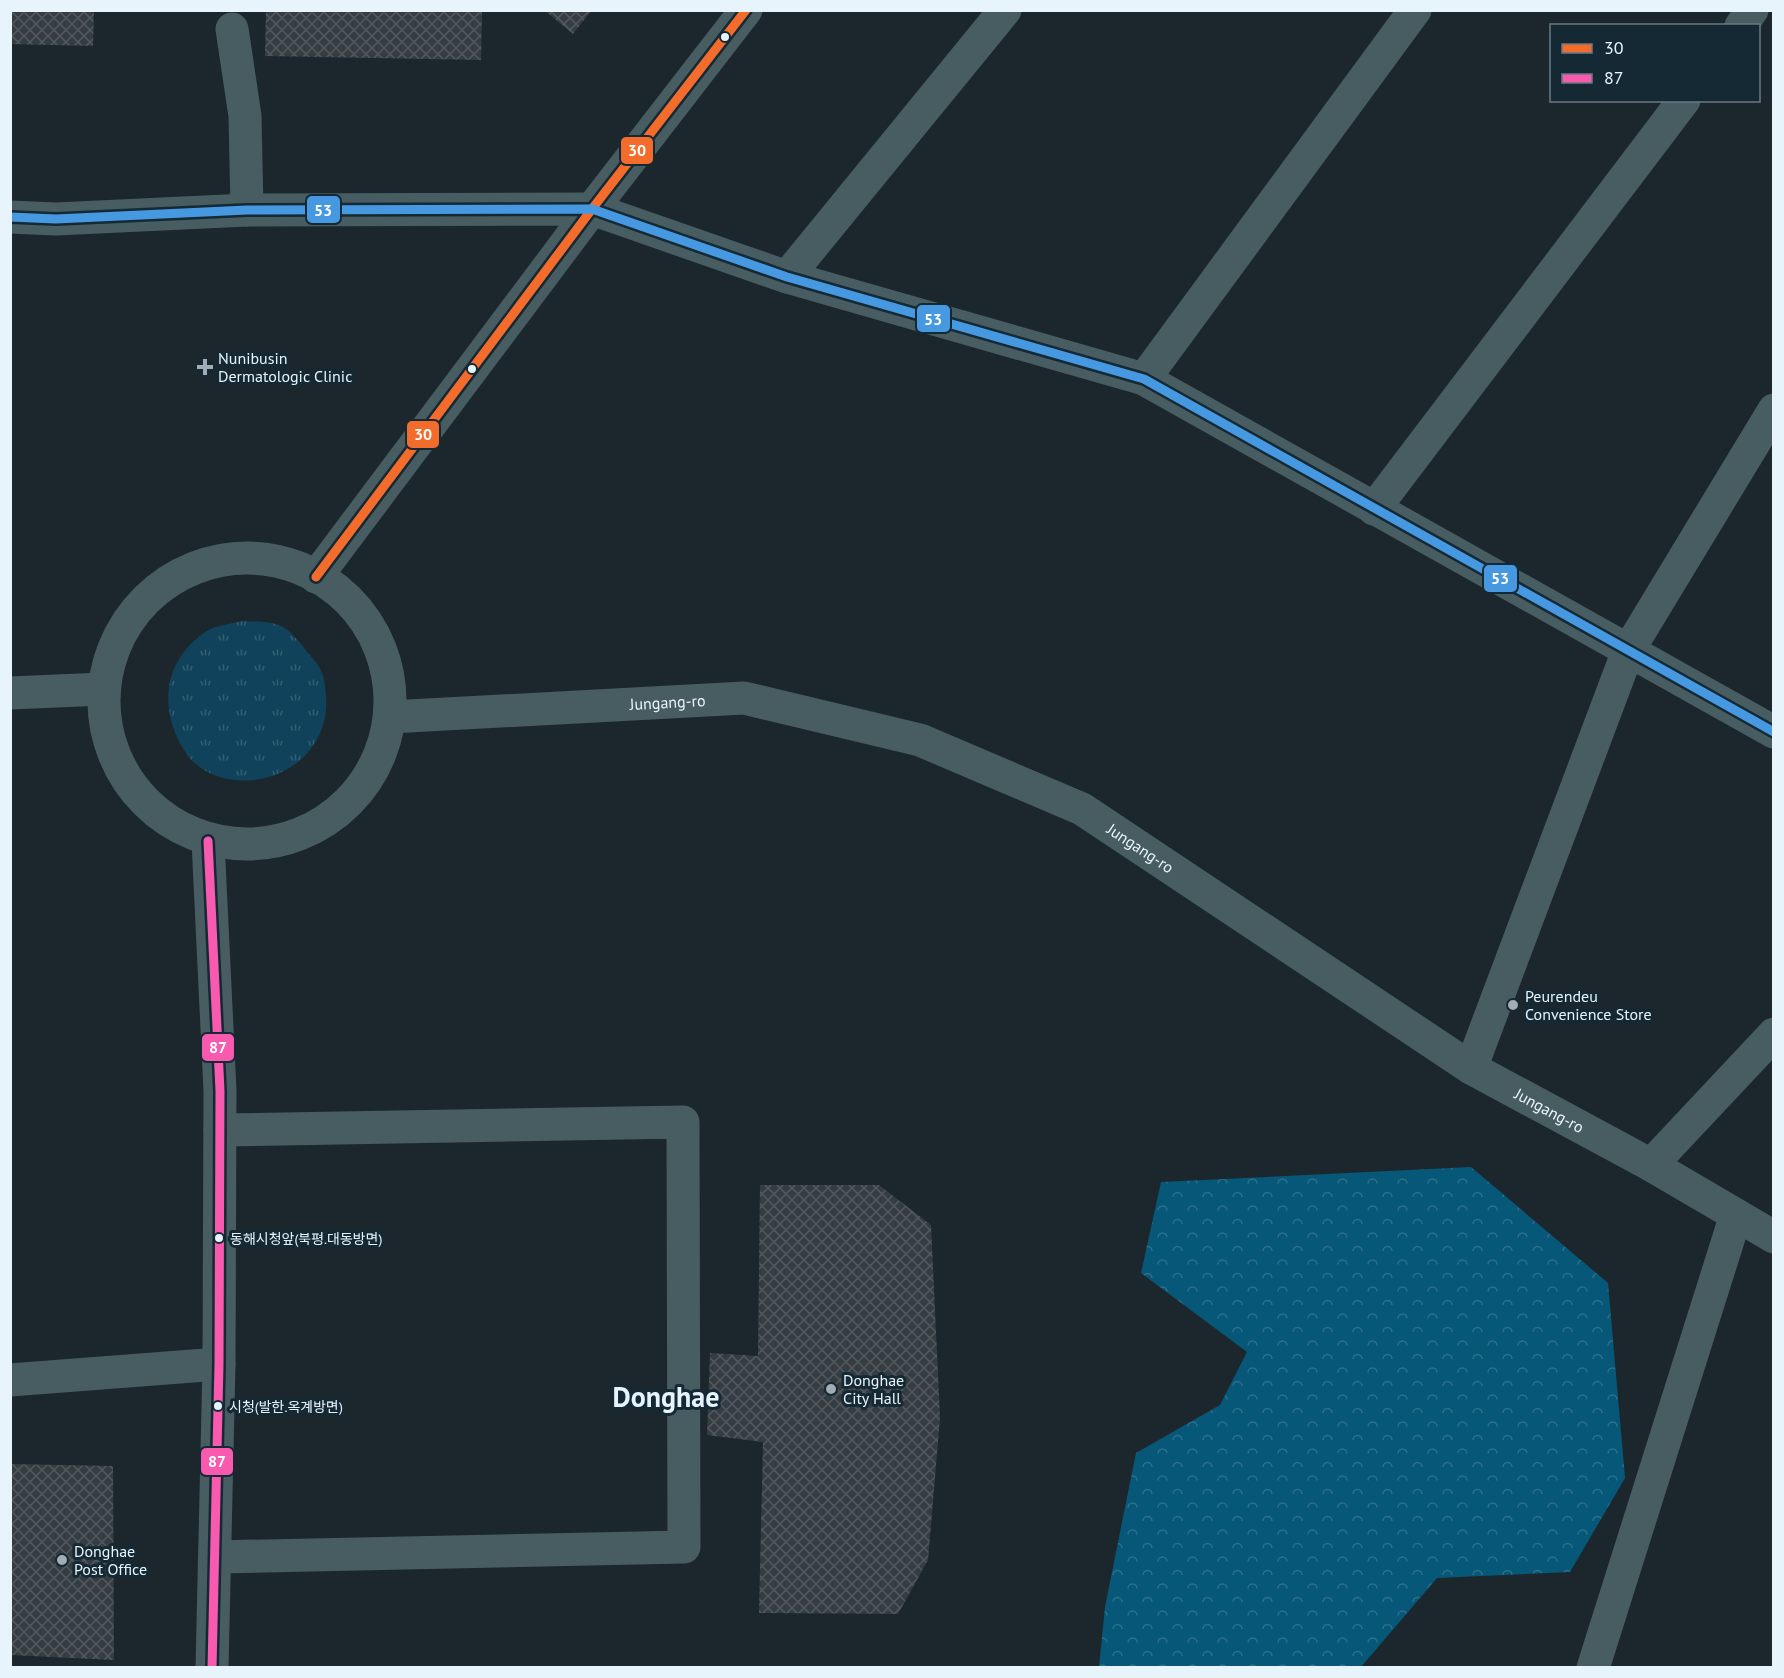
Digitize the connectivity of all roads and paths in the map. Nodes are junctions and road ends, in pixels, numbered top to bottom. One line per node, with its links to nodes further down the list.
1 (746, 10): 8 (street)
2 (1005, 10): 11 (street)
3 (1415, 10): 12 (street)
4 (1752, 10): 5 (street)
5 (1742, 24)
6 (232, 29): 9 (street)
7 (1682, 102): 14 (street)
8 (592, 209): 9 (street); 11 (street); 15 (street)
9 (247, 210): 10 (street)
10 (10, 217)
11 (787, 277): 12 (street)
12 (1144, 380): 14 (street)
13 (1773, 410): 16 (street)
14 (1374, 509): 16 (street)
15 (316, 577): 17 (street); 19 (street)
16 (1628, 651): 20 (street); 23 (street)
17 (103, 688): 18 (street); 21 (street)
18 (10, 693)
19 (390, 717): 21 (street); 23 (street, Jungang-ro)
20 (1773, 732)
21 (208, 841): 24 (street)
22 (1773, 1034): 25 (street)
23 (1471, 1068): 25 (street, Jungang-ro)
24 (220, 1130): 28 (street); 30 (street)
25 (1651, 1165): 26 (street, Jungang-ro)
26 (1736, 1215): 27 (street, Jungang-ro); 32 (street)
27 (1773, 1237)
28 (219, 1364): 29 (street); 30 (street)
29 (10, 1380)
30 (215, 1557): 31 (street)
31 (212, 1668)
32 (1593, 1668)

